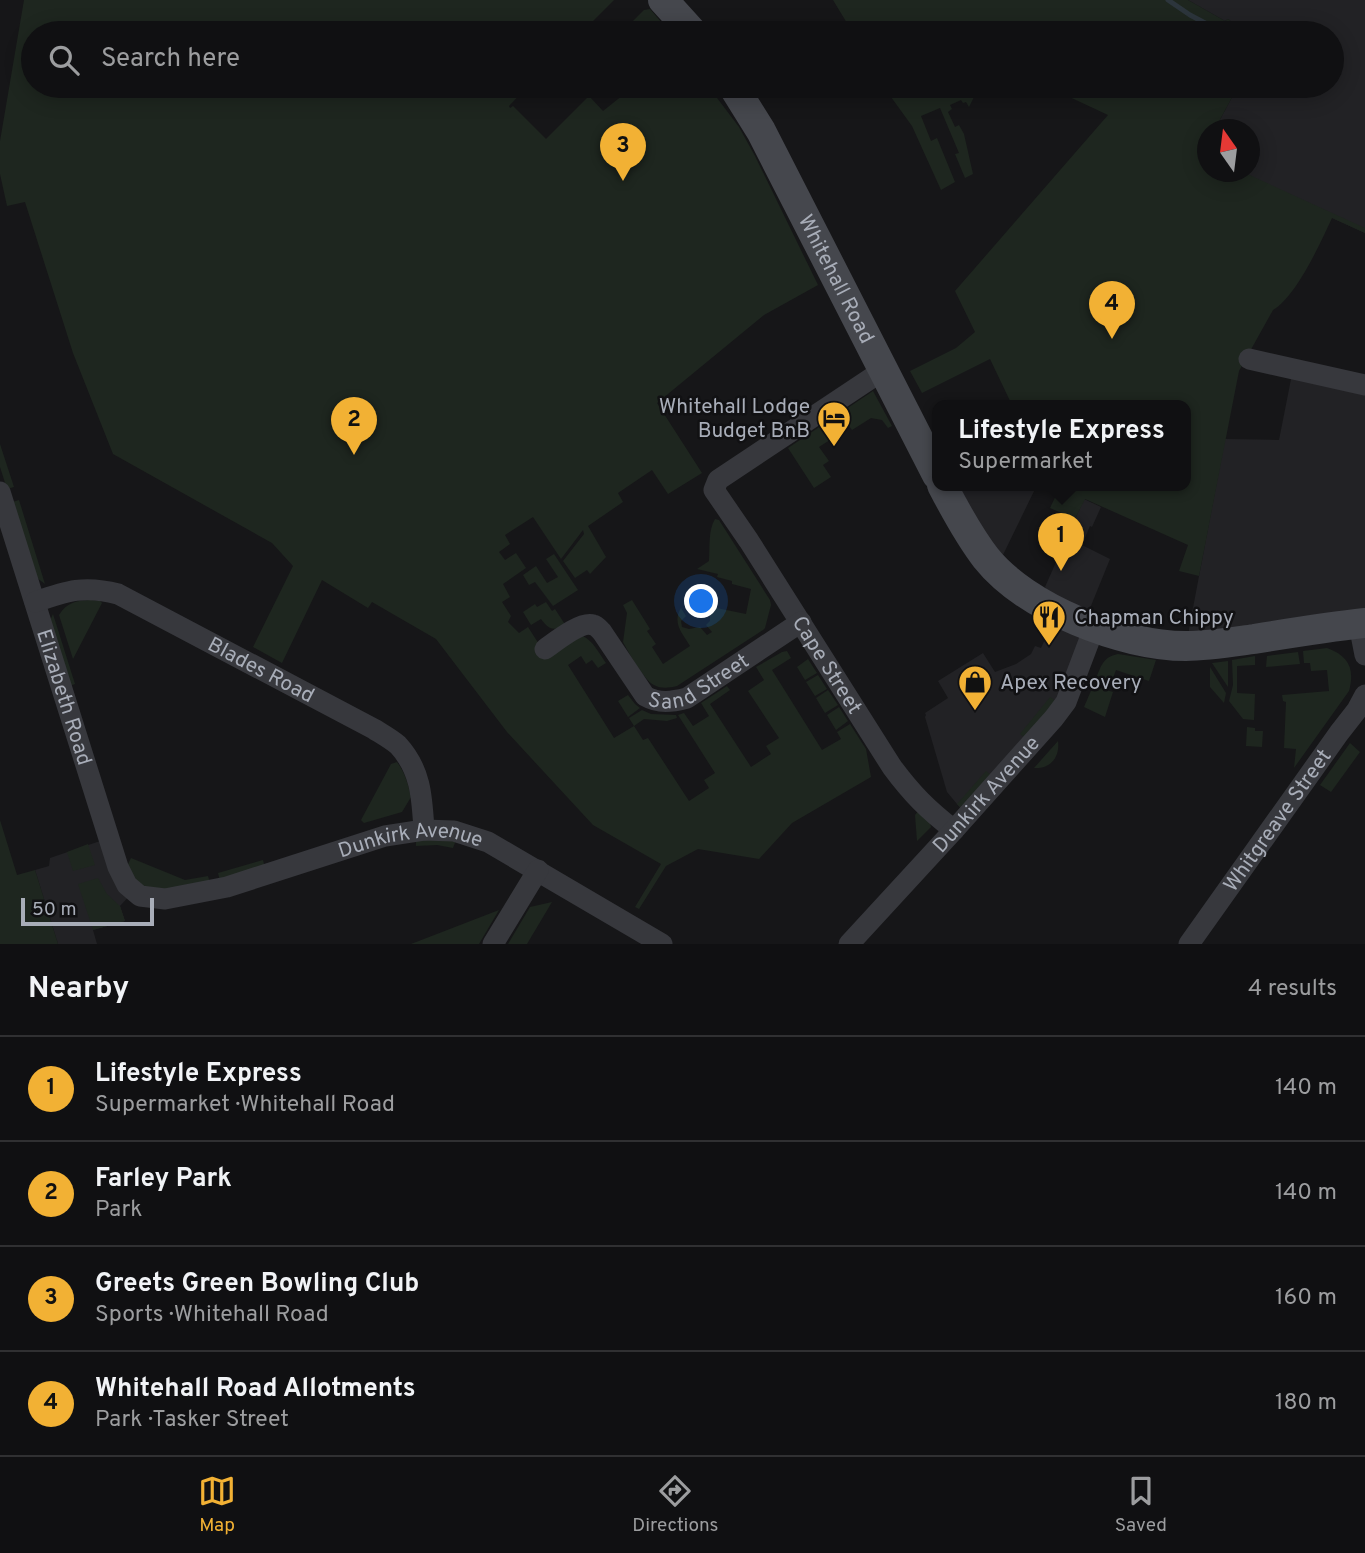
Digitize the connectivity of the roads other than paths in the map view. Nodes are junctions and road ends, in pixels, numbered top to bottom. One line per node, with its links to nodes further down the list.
1 (663, 0): 2 (main road)
2 (682, 21)
3 (740, 98): 5 (main road, Whitehall Road)
4 (1249, 359): 6 (street)
5 (882, 371): 7 (main road, Whitehall Road); 11 (street, Cape Street)
6 (1365, 385)
7 (932, 466)
8 (945, 491): 13 (main road)
9 (0, 492): 10 (street, Elizabeth Road)
10 (35, 602): 17 (street, Blades Road); 20 (street, Elizabeth Road)
11 (801, 622): 14 (street, Sand Street); 18 (street, Cape Street)
12 (1362, 623): 13 (main road); 15 (street)
13 (1094, 628): 18 (street, Dunkirk Avenue)
14 (545, 649)
15 (1365, 656)
16 (1365, 695): 24 (street, Whitgreave Street)
17 (424, 830): 19 (street, Dunkirk Avenue); 20 (street, Dunkirk Avenue)
18 (954, 830): 23 (street, Dunkirk Avenue)
19 (538, 870): 21 (street); 22 (street, Dunkirk Avenue)
20 (140, 896)
21 (493, 944)
22 (662, 944)
23 (849, 944)
24 (1189, 944)

